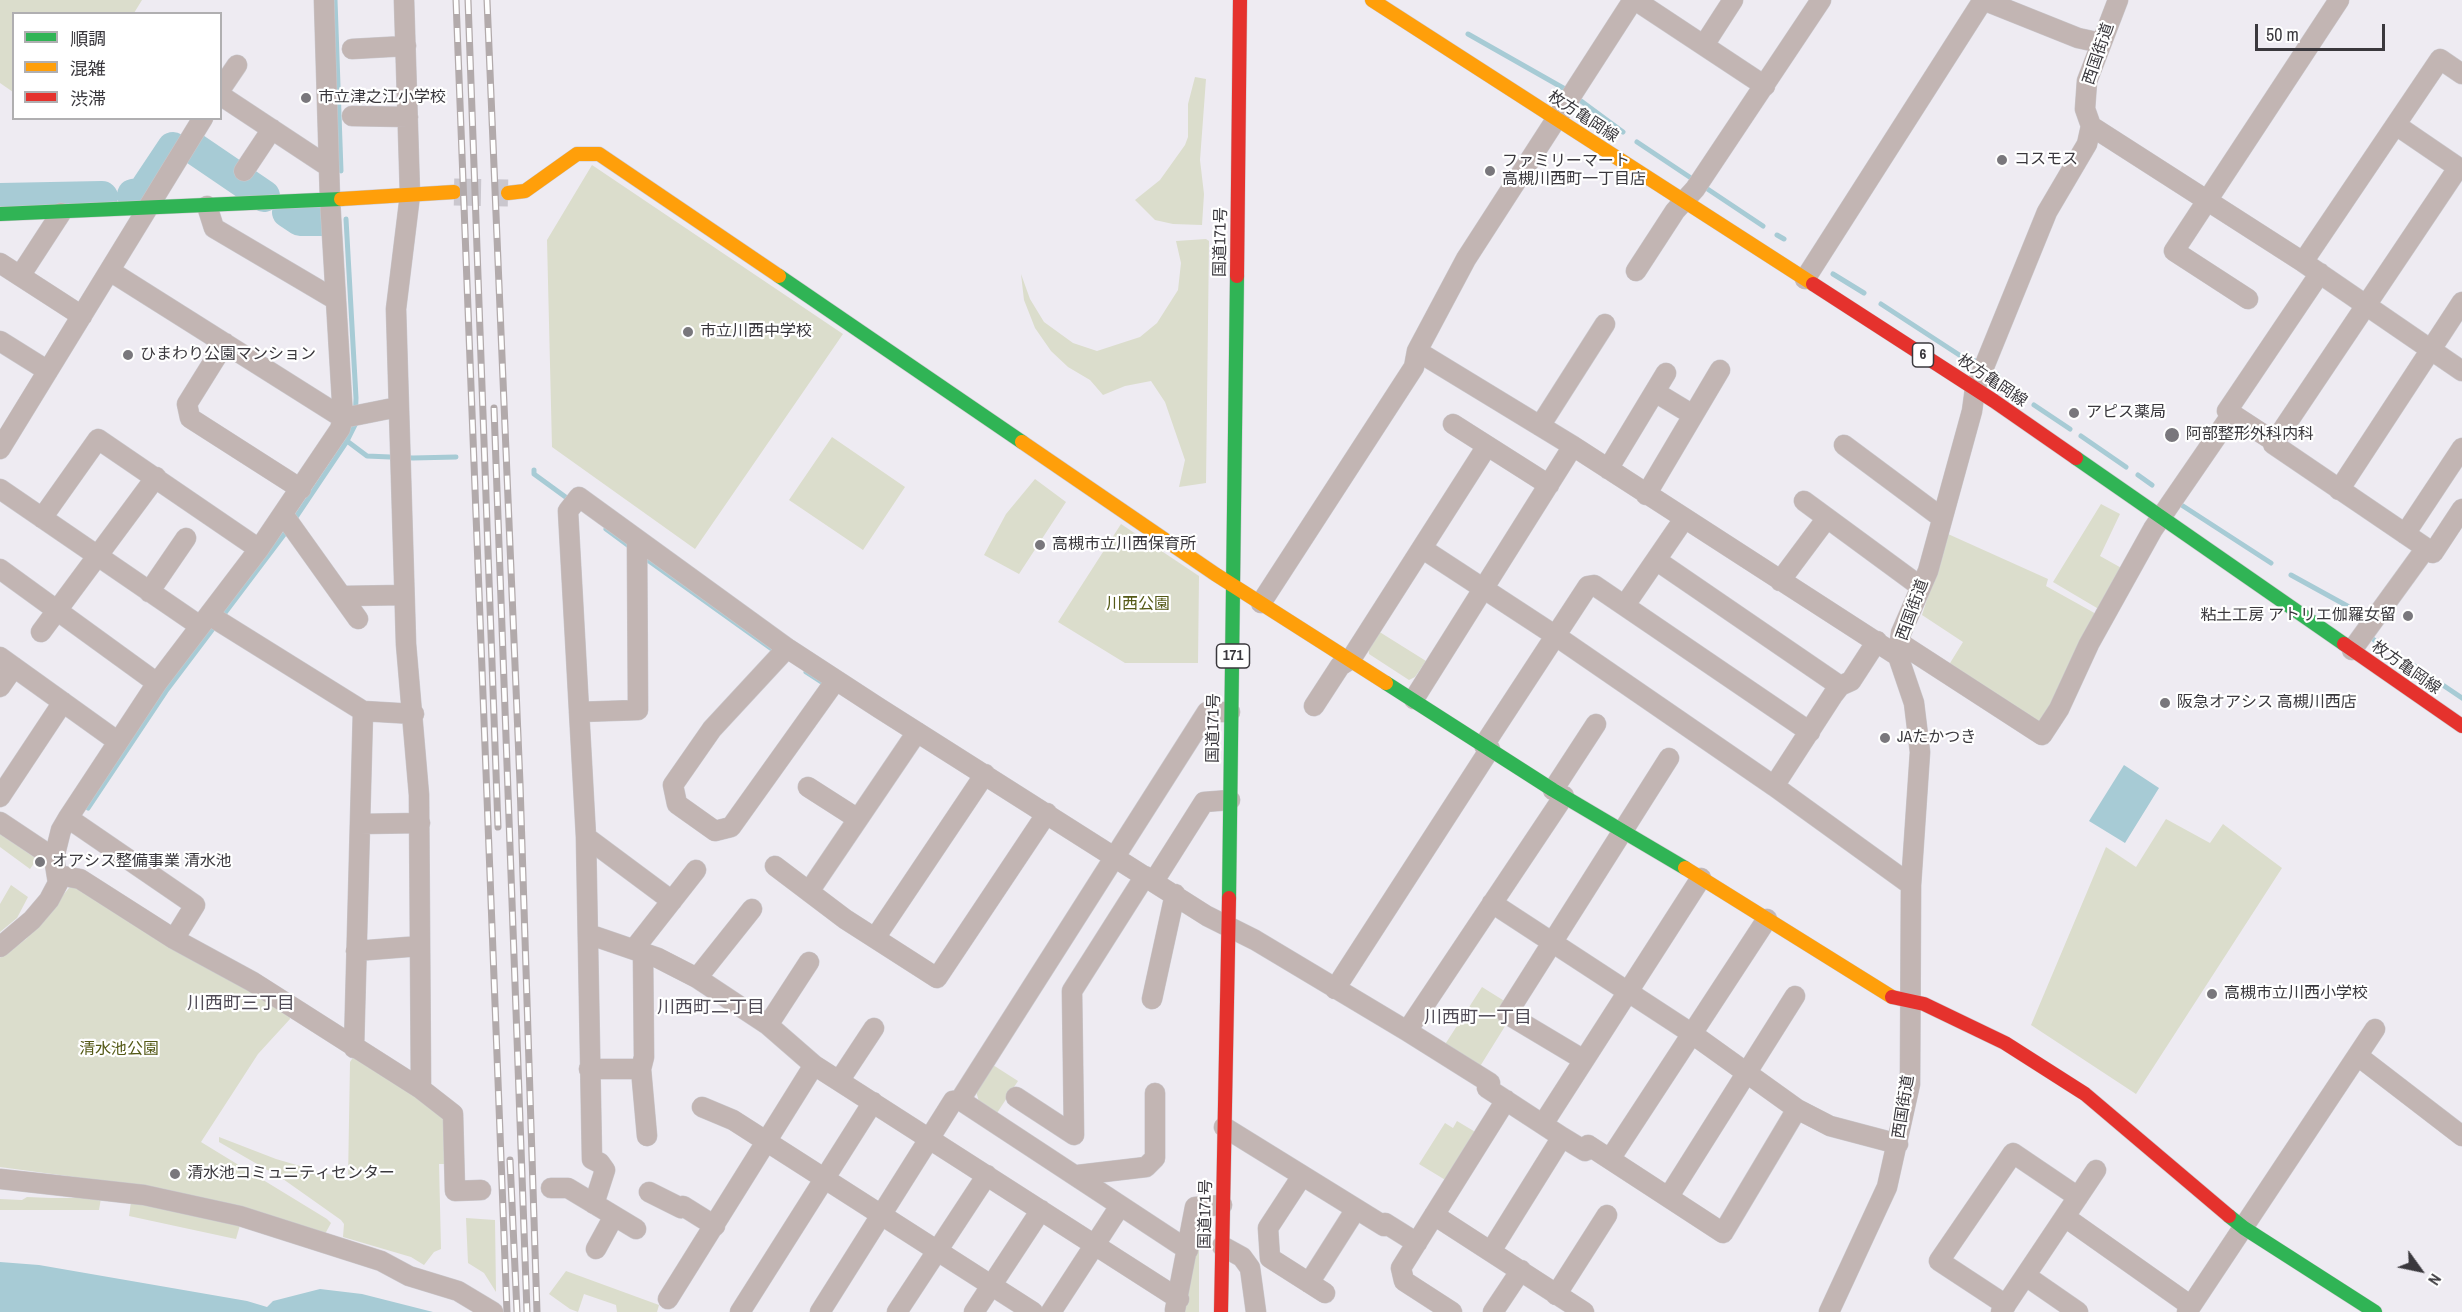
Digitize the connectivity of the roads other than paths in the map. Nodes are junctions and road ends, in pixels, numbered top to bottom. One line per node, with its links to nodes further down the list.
1 (324, 0): 27 (street)
2 (404, 0): 13 (street)
3 (1240, 0): 101 (main road, 国道171号 / 171)
4 (1372, 0): 23 (main road, 枚方亀岡線 / 6)
5 (1634, 0): 12 (street); 23 (street)
6 (1733, 0): 12 (street)
7 (1821, 0): 17 (street)
8 (1983, 0): 11 (street); 46 (street)
9 (2118, 0): 11 (street, 西国街道)
10 (2339, 0): 34 (street)
11 (2101, 43): 25 (street, 西国街道)
12 (1704, 45): 17 (street)
13 (405, 46): 14 (street); 21 (street)
14 (352, 49)
15 (237, 65): 18 (street)
16 (2462, 74): 24 (street)
17 (1765, 86): 35 (street)
18 (222, 89)
19 (222, 93): 26 (street)
20 (352, 116): 21 (street)
21 (408, 117): 32 (street)
22 (202, 120): 37 (street)
23 (1557, 120): 35 (main road, 枚方亀岡線 / 6); 56 (street)
24 (2396, 125): 28 (street); 40 (street)
25 (2091, 126): 34 (street); 61 (street, 西国街道)
26 (272, 129): 27 (street); 29 (street)
27 (328, 167): 33 (street)
28 (2460, 169): 50 (street)
29 (244, 171)
30 (453, 192): 32 (main road)
31 (508, 193): 101 (main road)
32 (410, 195): 33 (main road); 63 (street)
33 (330, 200): 36 (main road); 48 (street)
34 (2207, 200): 40 (street); 47 (street)
35 (1684, 201): 43 (street); 46 (main road, 枚方亀岡線 / 6)
36 (207, 206): 37 (main road); 48 (street)
37 (146, 209): 38 (main road); 42 (street)
38 (61, 213): 39 (main road); 45 (street)
39 (0, 214)
40 (2303, 262): 44 (street)
41 (0, 263): 45 (street)
42 (110, 271): 51 (street); 54 (street)
43 (1636, 271)
44 (2320, 273): 50 (street); 64 (street)
45 (20, 276): 51 (street)
46 (1805, 279): 61 (main road, 枚方亀岡線 / 6)
47 (2248, 299)
48 (336, 300): 66 (street)
49 (2462, 302): 55 (street)
50 (2366, 305): 55 (street); 70 (street)
51 (82, 316): 58 (street)
52 (1605, 324): 69 (street)
53 (0, 341): 58 (street)
54 (225, 343): 66 (street); 80 (street)
55 (2432, 349): 59 (street); 81 (street)
56 (1417, 351): 69 (street); 107 (street)
57 (1720, 370): 65 (street)
58 (48, 371): 67 (street)
59 (2462, 371)
60 (1666, 373): 62 (street)
61 (1975, 389): 88 (street, 西国街道); 89 (main road, 枚方亀岡線 / 6)
62 (1655, 392): 65 (street); 76 (street)
63 (398, 407): 66 (street); 105 (street)
64 (2232, 414): 70 (street); 89 (street)
65 (1693, 416): 82 (street)
66 (343, 418): 80 (street)
67 (8, 419): 75 (street)
68 (1453, 424): 72 (street)
69 (1539, 426): 73 (street)
70 (2275, 441): 81 (street)
71 (1844, 445): 88 (street)
72 (1487, 446): 78 (street); 96 (street)
73 (1573, 446): 76 (street); 78 (street)
74 (2462, 448): 91 (street)
75 (0, 449)
76 (1608, 469): 82 (street)
77 (156, 477): 86 (street); 95 (street); 97 (street)
78 (1549, 485): 103 (street)
79 (0, 489): 86 (street)
80 (301, 489): 85 (street)
81 (2339, 490): 91 (street)
82 (1646, 495): 90 (street)
83 (1804, 501): 87 (street)
84 (2462, 509): 94 (street)
85 (283, 514): 95 (street); 106 (street)
86 (42, 518): 97 (street)
87 (1827, 518): 100 (street); 102 (street)
88 (1942, 518): 102 (street, 西国街道)
89 (2161, 518): 116 (street); 117 (main road, 枚方亀岡線 / 6)
90 (1684, 519): 98 (street); 100 (street)
91 (2405, 534): 94 (street)
92 (186, 538): 104 (street)
93 (637, 540): 115 (street); 128 (street); 128 (street)
94 (2426, 548): 117 (street)
95 (259, 549): 111 (street)
96 (1422, 549): 103 (street); 118 (street)
97 (97, 556): 104 (street); 109 (street)
98 (1656, 560): 108 (street); 122 (street)
99 (0, 569): 109 (street)
100 (1780, 581): 114 (street)
101 (1234, 586): 107 (main road); 129 (main road, 国道171号 / 171)
102 (1921, 587): 116 (street, 西国街道)
103 (1484, 589): 113 (street); 124 (street)
104 (149, 592): 111 (street)
105 (404, 595): 106 (street); 130 (street)
106 (343, 596): 110 (street)
107 (1261, 603): 118 (main road)
108 (1624, 605): 113 (street); 134 (street)
109 (57, 610): 112 (street); 121 (street)
110 (358, 619)
111 (211, 621): 121 (street); 127 (street)
112 (41, 632)
113 (1556, 636): 136 (street); 139 (street)
114 (1877, 641): 116 (street); 122 (street)
115 (787, 648): 120 (street); 120 (street)
116 (1899, 650): 158 (street, 西国街道)
117 (2352, 650): 132 (main road, 枚方亀岡線 / 6)
118 (1351, 659): 124 (main road); 126 (street)
119 (7, 662): 123 (street); 125 (street)
120 (836, 680): 133 (street)
121 (157, 682): 135 (street)
122 (1840, 686): 134 (street)
123 (0, 687)
124 (1414, 699): 136 (main road)
125 (63, 702): 135 (street); 142 (street)
126 (1314, 706)
127 (363, 711): 130 (street); 149 (street)
128 (579, 712): 151 (street)
129 (1230, 712): 143 (main road, 国道171号 / 171); 152 (street)
130 (414, 714): 148 (street)
131 (1596, 724): 141 (street)
132 (2462, 726)
133 (917, 732): 138 (street); 146 (street)
134 (1810, 732): 139 (street)
135 (117, 741): 144 (street)
136 (1487, 747): 141 (main road); 176 (street)
137 (1669, 758): 150 (street)
138 (986, 774): 145 (street); 167 (street)
139 (1774, 786): 158 (street)
140 (808, 787): 146 (street)
141 (1558, 793): 150 (main road); 162 (street)
142 (0, 797)
143 (1230, 800): 156 (street); 165 (main road, 国道171号 / 171)
144 (68, 818): 154 (street); 168 (street)
145 (1044, 818): 152 (street); 167 (street)
146 (858, 819): 159 (street)
147 (0, 822): 154 (street)
148 (420, 823): 149 (street); 170 (street)
149 (360, 824): 172 (street)
150 (1621, 831): 157 (main road); 169 (street)
151 (586, 837): 161 (street); 166 (street)
152 (1114, 856): 156 (street); 197 (street)
153 (775, 866): 159 (street)
154 (56, 867): 168 (street); 171 (street)
155 (696, 870): 161 (street)
156 (1149, 878): 160 (street); 196 (street)
157 (1701, 878): 164 (main road); 177 (street)
158 (1911, 885): 180 (street, 西国街道)
159 (810, 890): 167 (street)
160 (1175, 894): 165 (street); 179 (street)
161 (672, 901): 173 (street)
162 (1492, 903): 169 (street); 184 (street)
163 (753, 909): 175 (street)
164 (1767, 919): 180 (main road); 185 (street)
165 (1227, 927): 176 (street); 203 (main road, 国道171号 / 171)
166 (588, 934): 173 (street); 191 (street)
167 (875, 938)
168 (174, 939): 186 (street)
169 (1551, 942): 177 (street); 188 (street)
170 (420, 946): 172 (street); 194 (street)
171 (0, 947)
172 (356, 951): 186 (street)
173 (639, 951): 175 (street); 190 (street)
174 (809, 962): 181 (street)
175 (697, 978): 181 (street)
176 (1335, 989): 184 (street)
177 (1628, 992): 185 (street); 188 (street)
178 (1796, 996): 192 (street)
179 (1152, 999)
180 (1911, 1002): 209 (street, 西国街道); 236 (main road)
181 (768, 1025): 189 (street)
182 (874, 1028): 193 (street)
183 (2376, 1029): 187 (street)
184 (1407, 1031): 198 (street)
185 (1691, 1033): 192 (street); 210 (street)
186 (354, 1048): 194 (street)
187 (2358, 1056): 205 (street); 236 (street)
188 (1584, 1060): 202 (street)
189 (814, 1065): 193 (street); 208 (street)
190 (641, 1068): 191 (street); 204 (street)
191 (589, 1069): 226 (street)
192 (1747, 1074): 201 (street); 223 (street)
193 (839, 1081): 199 (street)
194 (421, 1089): 220 (street)
195 (1155, 1093): 212 (street)
196 (1016, 1097)
197 (960, 1100): 207 (street); 214 (street)
198 (1506, 1100): 202 (street); 231 (street)
199 (873, 1102): 207 (street); 216 (street)
200 (702, 1107): 208 (street)
201 (1797, 1109): 209 (street); 223 (street)
202 (1543, 1124): 206 (street)
203 (1224, 1128): 215 (street); 227 (main road, 国道171号 / 171)
204 (647, 1136)
205 (2462, 1136)
206 (1562, 1137): 210 (street); 244 (street)
207 (929, 1138): 213 (street); 230 (street)
208 (767, 1142): 216 (street); 235 (street)
209 (1898, 1144): 252 (street, 西国街道)
210 (1610, 1159): 223 (street)
211 (2096, 1170): 224 (street)
212 (1121, 1171): 214 (street); 225 (street)
213 (987, 1175): 229 (street); 242 (street)
214 (1078, 1176): 225 (street)
215 (1302, 1176): 228 (street); 228 (street)
216 (825, 1178): 230 (street); 255 (street)
217 (0, 1179): 218 (street)
218 (26, 1184): 222 (street); 254 (street)
219 (550, 1188): 226 (street)
220 (481, 1190)
221 (649, 1192): 235 (street)
222 (0, 1193)
223 (1669, 1196)
224 (2078, 1197): 234 (street); 251 (street)
225 (1118, 1203): 239 (street); 243 (street)
226 (594, 1204): 233 (street)
227 (1222, 1206): 240 (main road, 国道171号 / 171); 243 (street)
228 (1356, 1209): 238 (street)
229 (1041, 1210): 239 (street); 247 (street)
230 (881, 1214): 242 (street); 256 (street)
231 (1434, 1215): 238 (street); 244 (street)
232 (1606, 1215): 248 (street)
233 (614, 1216): 237 (street); 241 (street)
234 (2065, 1217): 246 (street); 253 (street)
235 (715, 1226): 249 (street)
236 (2244, 1228): 253 (street); 267 (main road)
237 (636, 1229)
238 (1417, 1243): 263 (street)
239 (1094, 1245): 250 (street); 260 (street)
240 (1222, 1246): 261 (main road, 国道171号 / 171); 262 (street)
241 (596, 1249)
242 (937, 1250): 247 (street); 257 (street)
243 (1188, 1250): 250 (street)
244 (1491, 1251): 245 (street)
245 (1521, 1270): 248 (street); 264 (street)
246 (2026, 1276): 251 (street); 266 (street)
247 (991, 1285): 258 (street); 259 (street)
248 (1556, 1295): 265 (street)
249 (668, 1299)
250 (1176, 1306)
251 (2004, 1308)
252 (1836, 1309)
253 (2189, 1309)
254 (493, 1312)
255 (741, 1312)
256 (820, 1312)
257 (897, 1312)
258 (974, 1312)
259 (1033, 1312)
260 (1051, 1312)
261 (1221, 1312)
262 (1256, 1312)
263 (1452, 1312)
264 (1493, 1312)
265 (1584, 1312)
266 (2078, 1312)
267 (2375, 1312)

